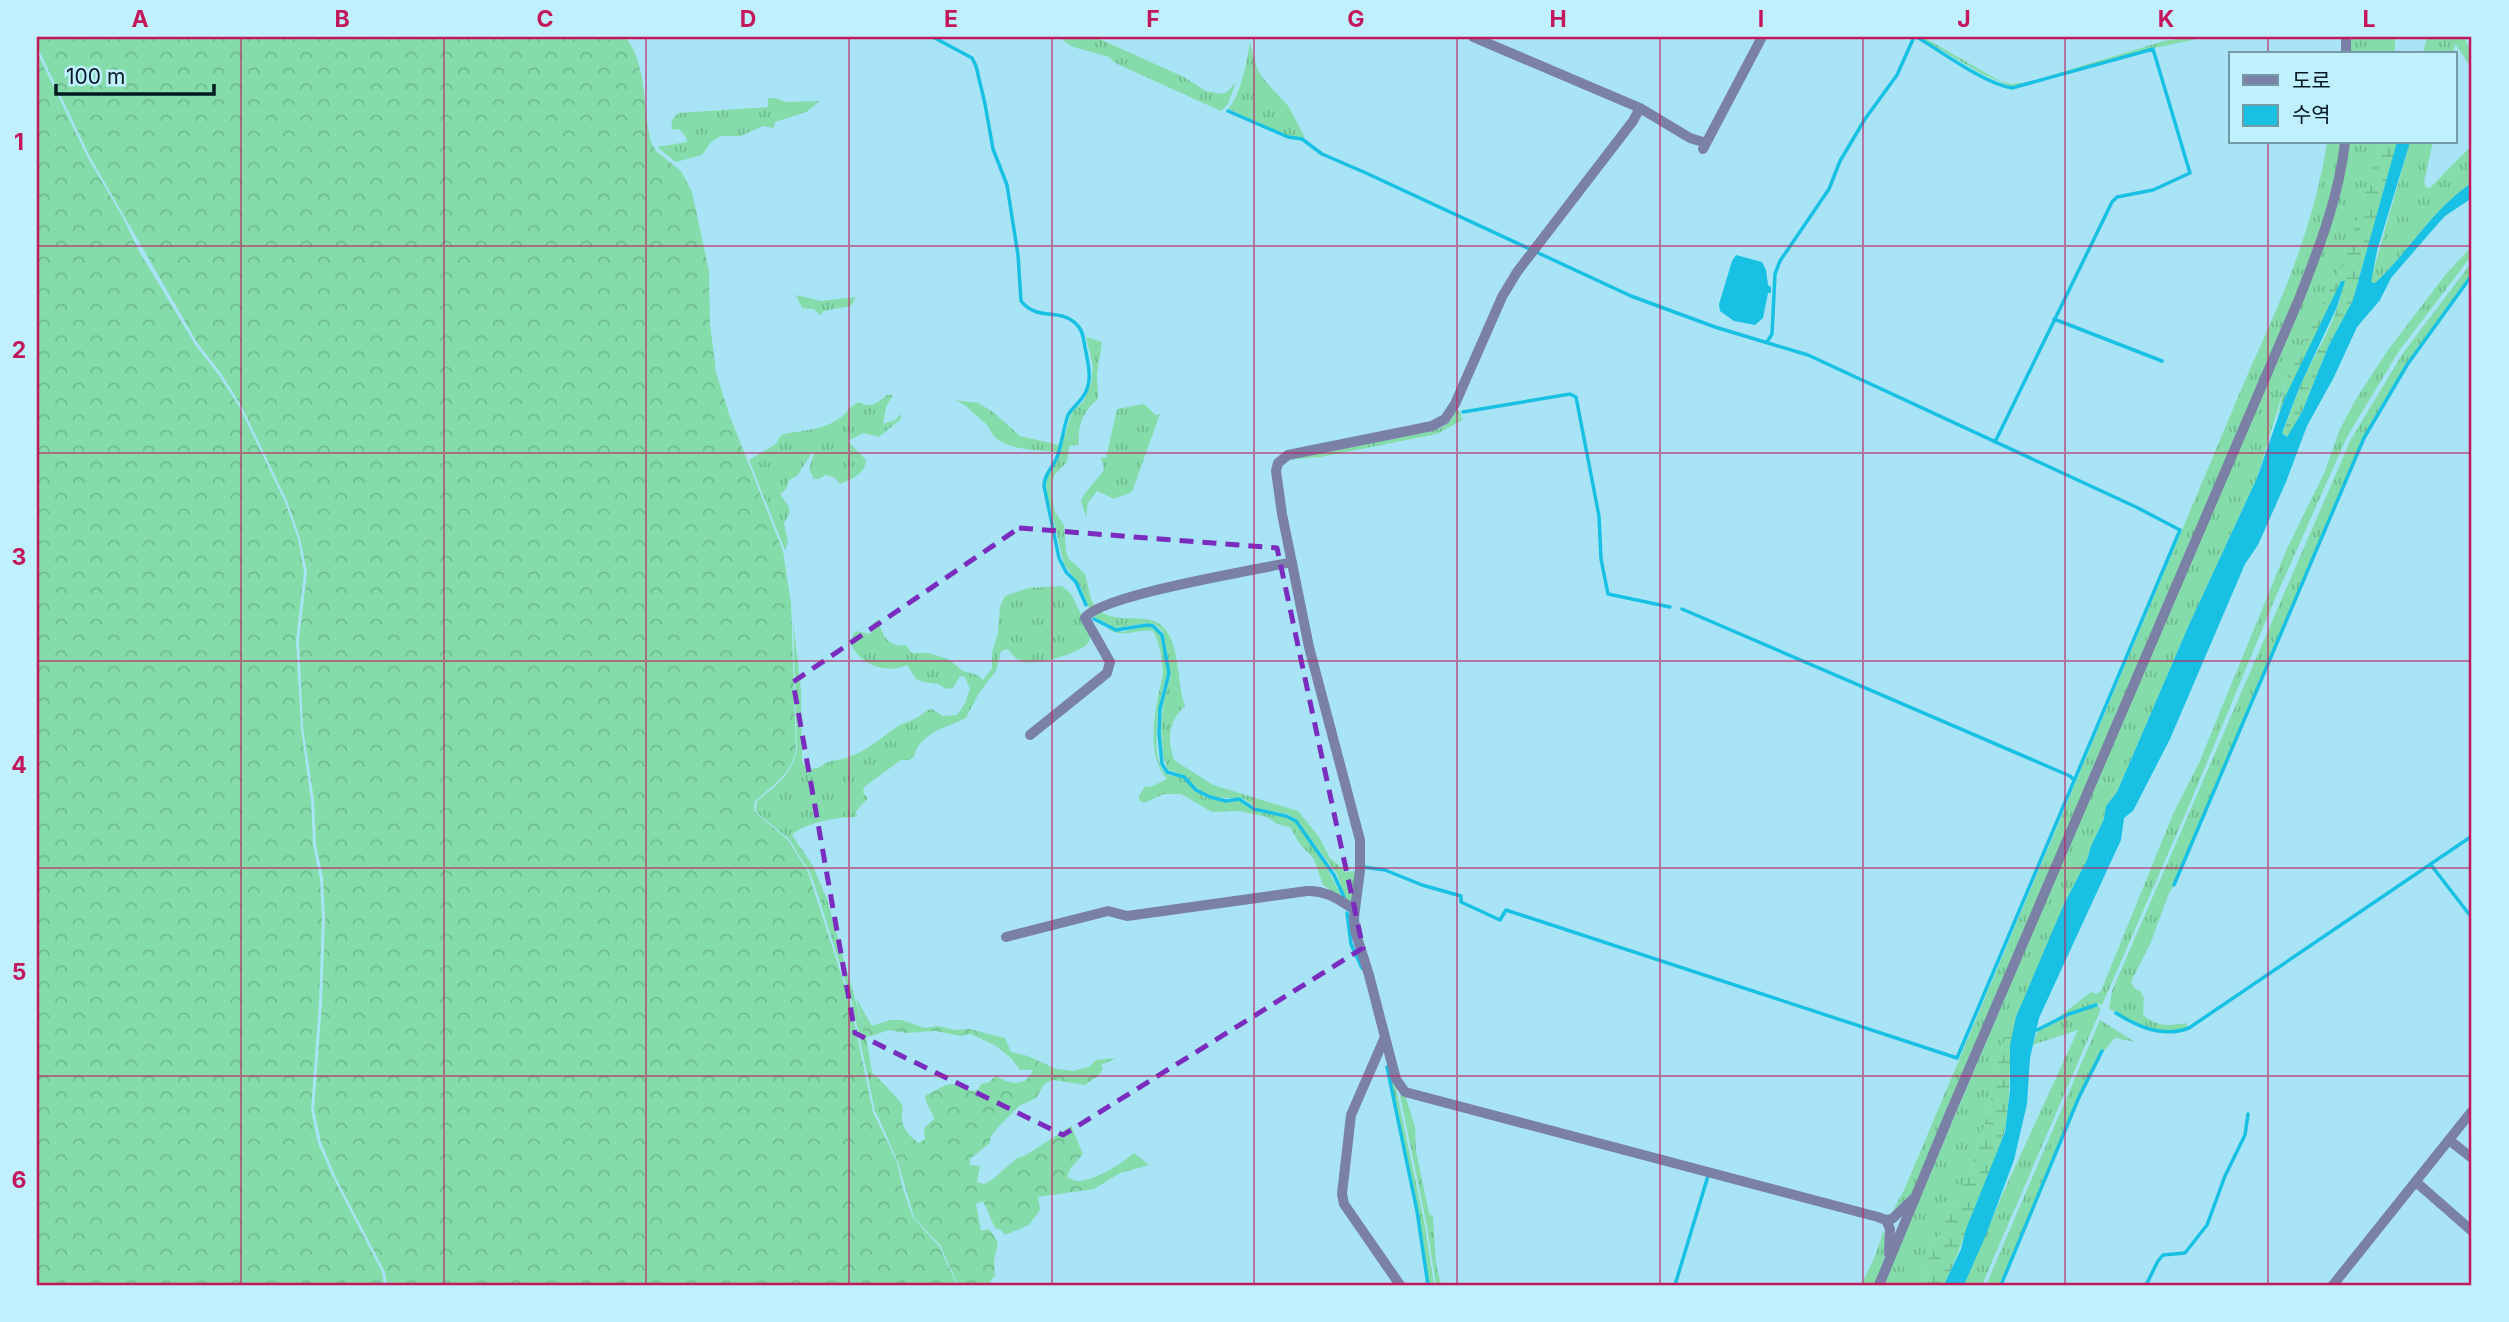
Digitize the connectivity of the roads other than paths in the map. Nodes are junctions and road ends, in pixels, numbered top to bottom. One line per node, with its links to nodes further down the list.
1 (1474, 37): 3 (street)
2 (1762, 37): 3 (street)
3 (1640, 108): 5 (street)
4 (2345, 144): 14 (street)
5 (1292, 562): 6 (street); 7 (street)
6 (1030, 735)
7 (1354, 909): 8 (street); 9 (street)
8 (1006, 937)
9 (1385, 1037): 15 (street); 18 (street)
10 (2472, 1111): 11 (street)
11 (2449, 1140): 12 (street); 13 (street)
12 (2472, 1158)
13 (2416, 1182): 16 (street); 20 (street)
14 (1916, 1196): 15 (street); 17 (street)
15 (1886, 1220): 17 (street)
16 (2472, 1231)
17 (1888, 1266): 19 (street)
18 (1400, 1285)
19 (1879, 1285)
20 (2333, 1285)

